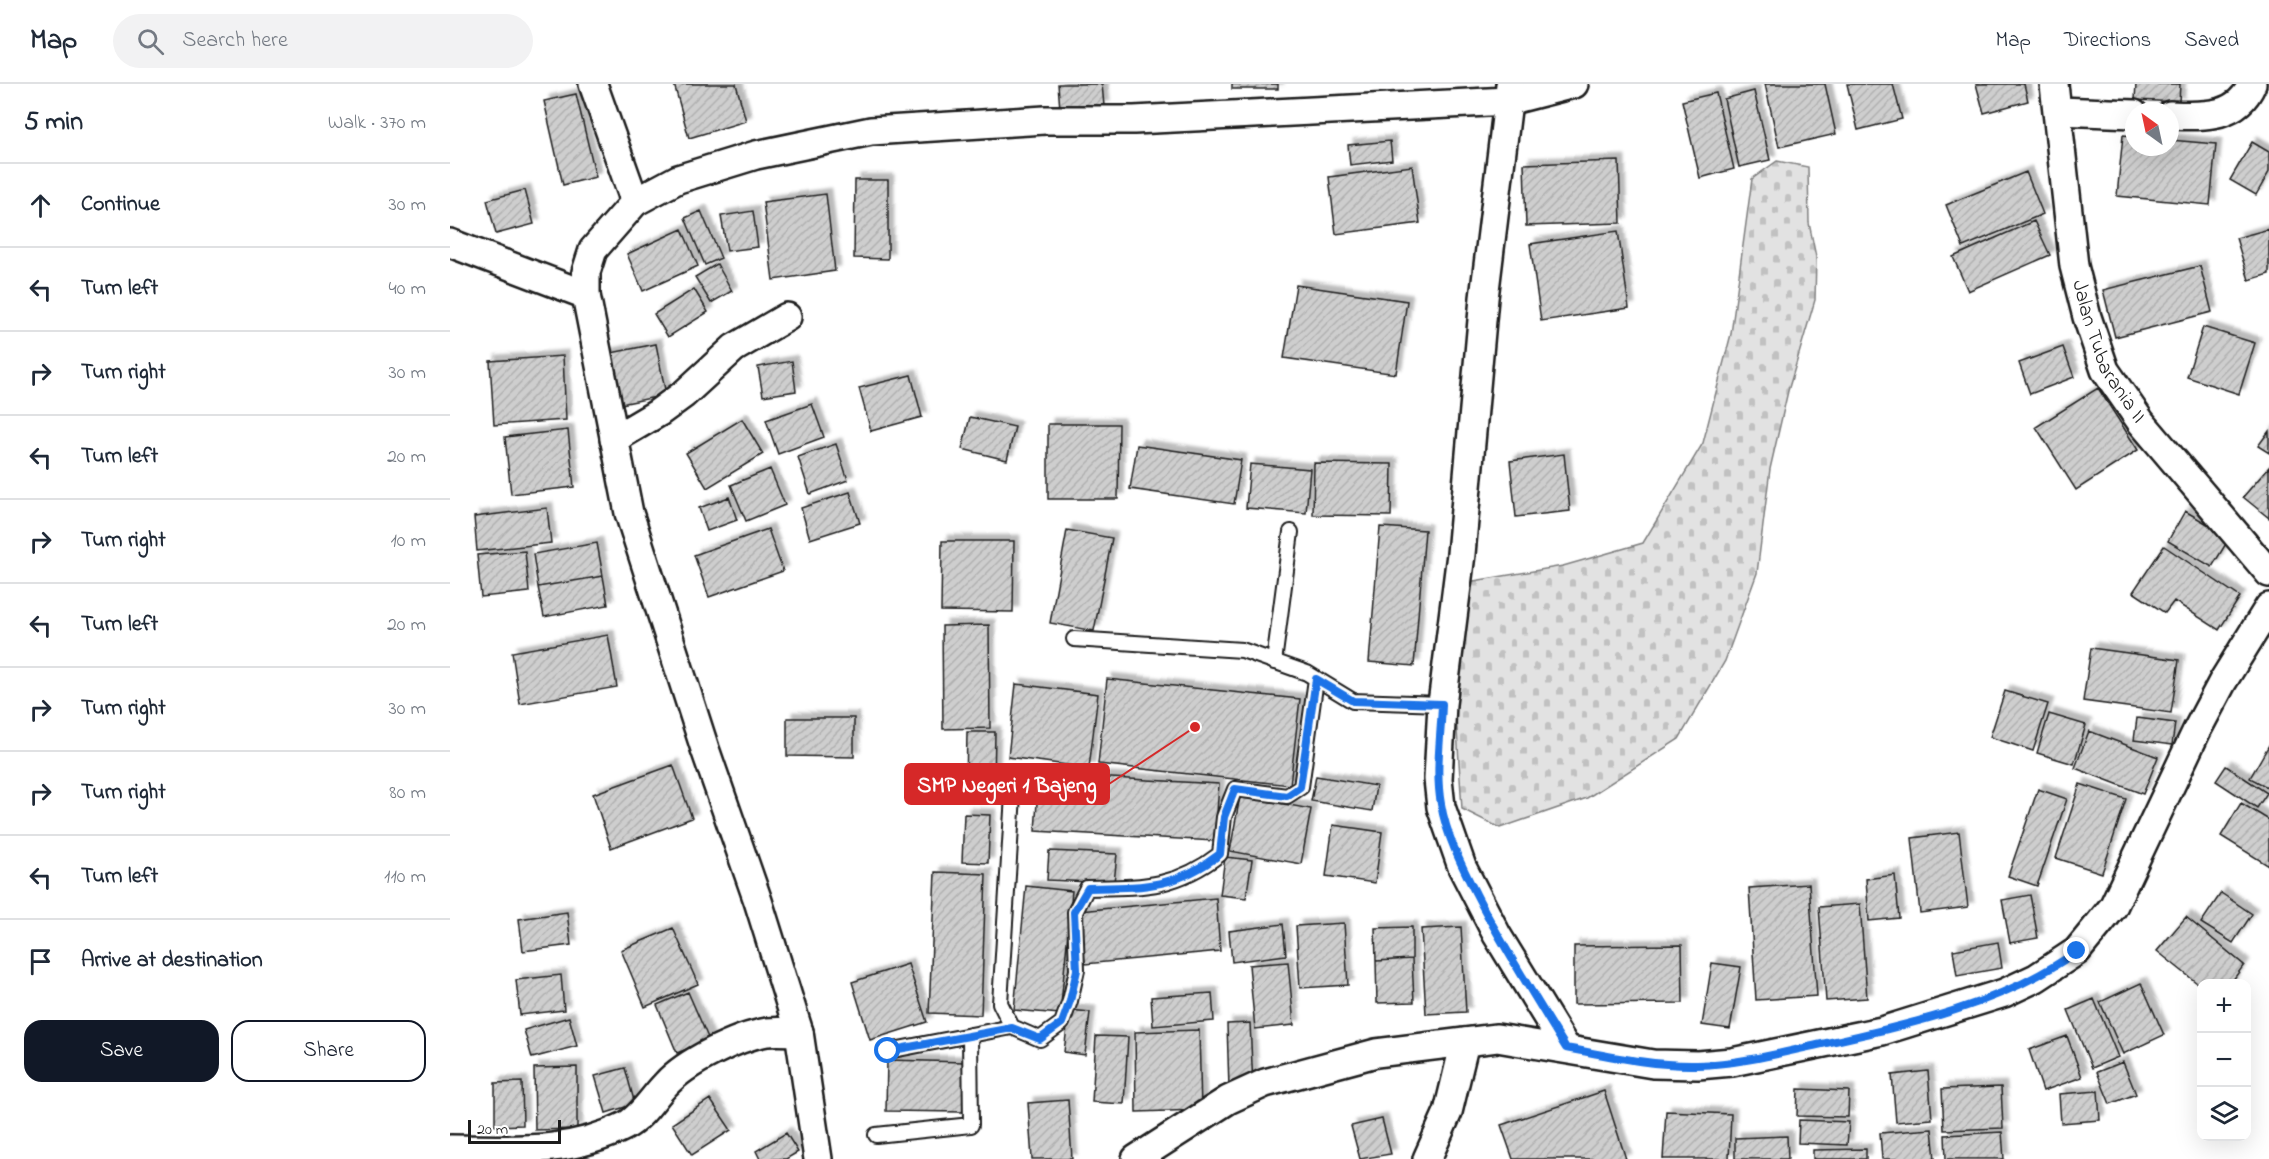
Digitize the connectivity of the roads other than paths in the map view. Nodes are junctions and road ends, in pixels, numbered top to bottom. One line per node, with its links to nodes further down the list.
1 (593, 84): 9 (street)
2 (1574, 84): 5 (street)
3 (2054, 84): 6 (street, Jalan Tubarania II)
4 (2252, 84): 8 (street)
5 (1509, 93): 9 (street); 20 (street)
6 (2059, 111): 7 (street); 15 (street, Jalan Tubarania II)
7 (2125, 114)
8 (2179, 115)
9 (635, 202): 11 (street)
10 (450, 243): 11 (street)
11 (586, 295): 13 (street)
12 (787, 317): 13 (street)
13 (614, 439): 23 (street)
14 (1291, 532): 18 (lane)
15 (2269, 573)
16 (2269, 607): 26 (street)
17 (1074, 639): 18 (lane)
18 (1274, 662): 19 (lane)
19 (1316, 679): 20 (lane); 22 (lane)
20 (1442, 704): 26 (street)
21 (1014, 779): 22 (lane)
22 (1012, 1028): 24 (lane)
23 (799, 1032): 29 (street); 30 (street)
24 (970, 1035): 27 (lane); 28 (lane)
25 (1465, 1042): 26 (street); 31 (street); 32 (street)
26 (1566, 1048)
27 (888, 1051)
28 (876, 1135)
29 (450, 1149)
30 (818, 1159)
31 (1136, 1159)
32 (1427, 1159)

